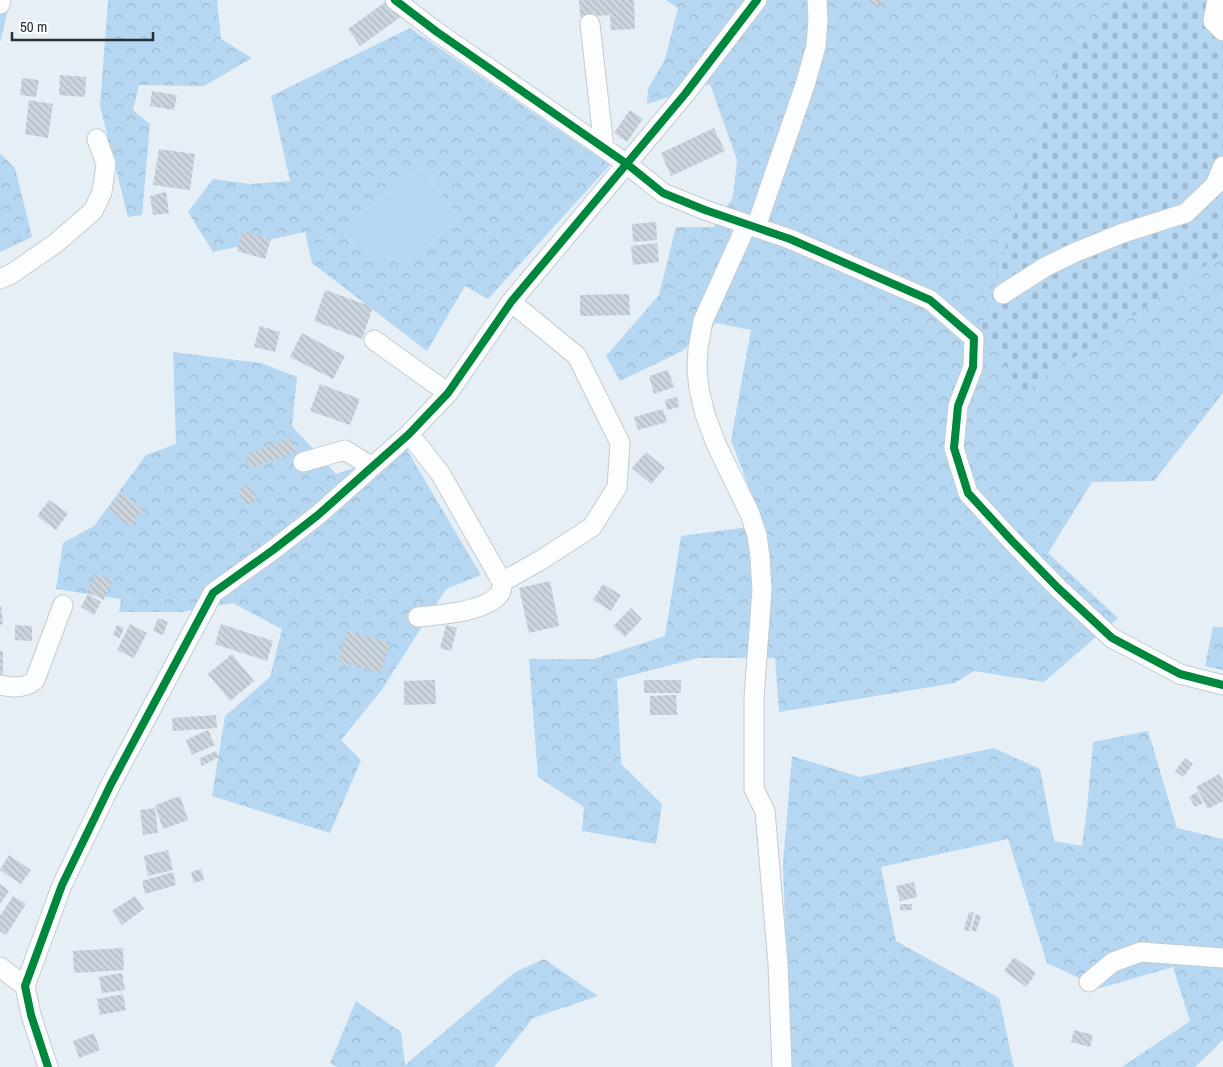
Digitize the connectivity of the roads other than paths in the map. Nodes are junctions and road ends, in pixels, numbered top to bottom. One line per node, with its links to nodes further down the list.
1 (1, 0): 6 (street)
2 (395, 0): 10 (street)
3 (757, 0): 11 (street)
4 (817, 0): 13 (street)
5 (1217, 0): 8 (street)
6 (0, 4)
7 (590, 24): 10 (street)
8 (1223, 31)
9 (97, 139): 14 (street)
10 (604, 148): 11 (street)
11 (627, 164): 13 (street); 16 (street)
12 (1223, 166): 15 (street)
13 (751, 226): 26 (street); 32 (street)
14 (0, 279)
15 (1003, 294)
16 (511, 302): 18 (street); 22 (street)
17 (374, 340): 18 (street)
18 (448, 393): 19 (street)
19 (409, 434): 21 (street); 22 (street)
20 (303, 462): 21 (street)
21 (372, 467): 30 (street)
22 (502, 582): 24 (street)
23 (63, 605): 25 (street)
24 (418, 617)
25 (0, 685)
26 (1223, 685)
27 (1223, 958): 29 (street)
28 (0, 967): 30 (street)
29 (1089, 982)
30 (25, 986): 31 (street)
31 (48, 1067)
32 (782, 1067)

